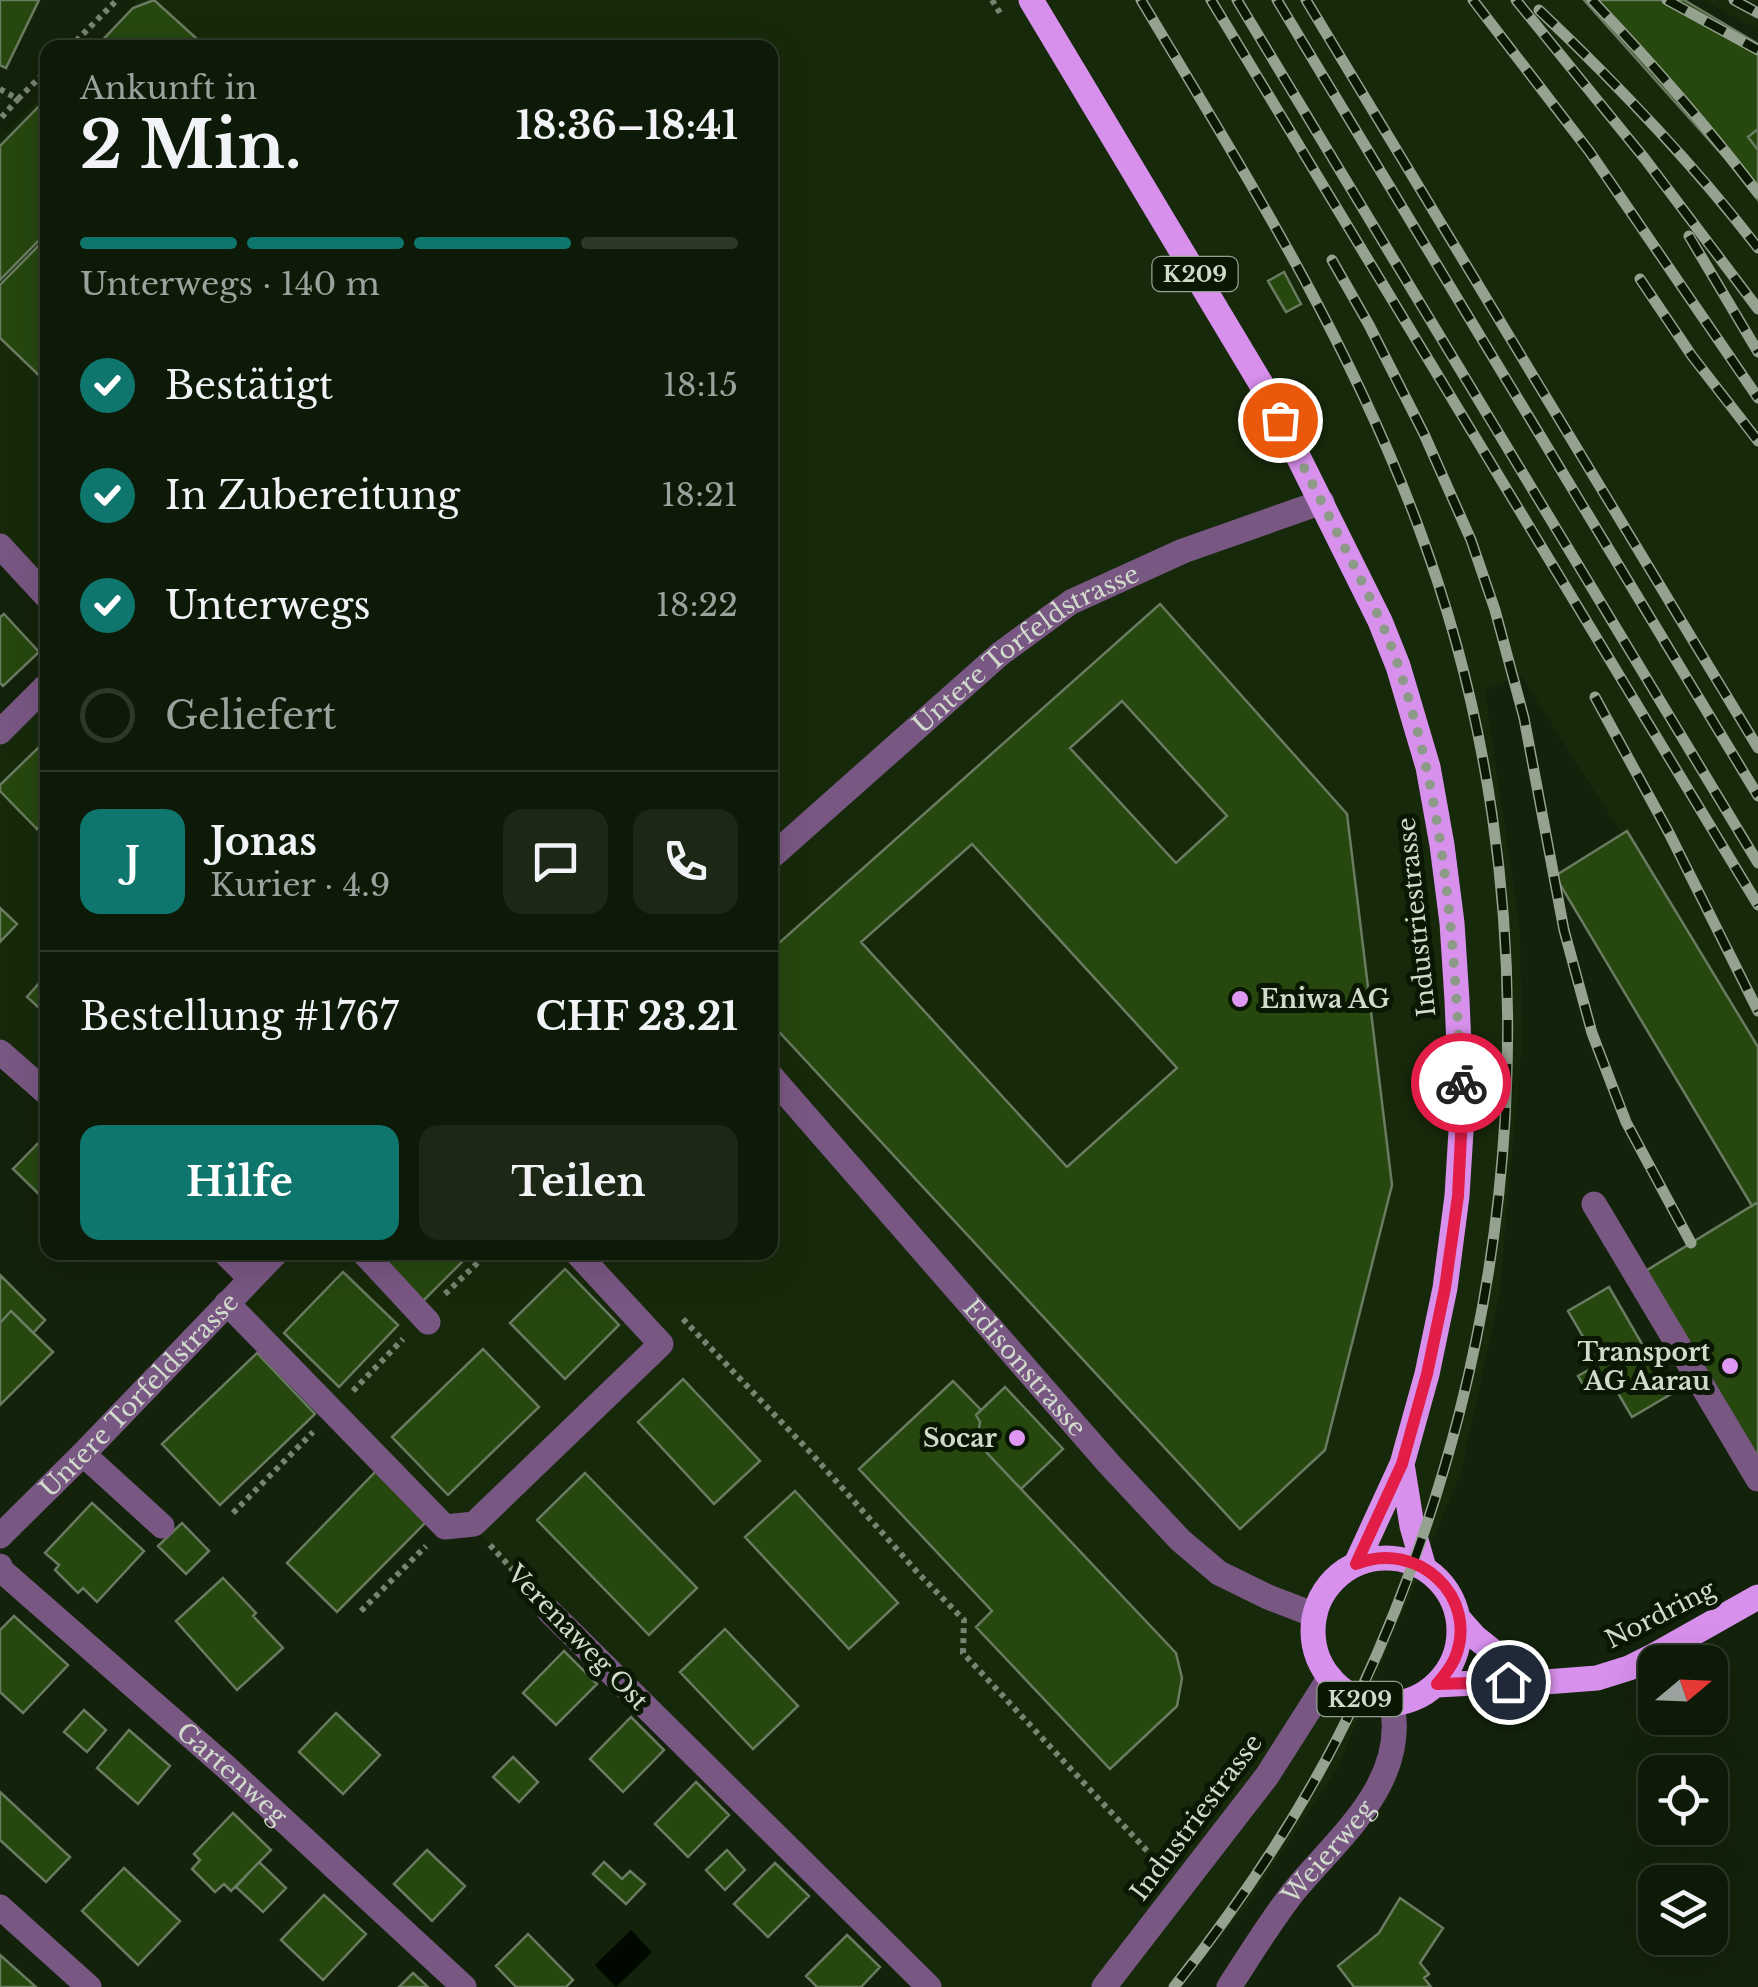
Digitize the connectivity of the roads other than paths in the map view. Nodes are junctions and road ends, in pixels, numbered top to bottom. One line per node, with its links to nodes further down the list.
1 (1031, 0): 2 (main road, Industriestrasse / K209)
2 (1322, 502): 7 (street, Untere Torfeldstrasse); 20 (main road, Industriestrasse / K209)
3 (0, 546): 4 (street)
4 (40, 589)
5 (40, 692): 6 (street)
6 (0, 732)
7 (778, 851)
8 (0, 1052): 10 (street)
9 (778, 1084): 29 (street, Edisonstrasse)
10 (40, 1087)
11 (1594, 1204): 21 (street)
12 (232, 1260): 16 (street)
13 (269, 1260): 16 (street, Untere Torfeldstrasse)
14 (370, 1260): 18 (street)
15 (583, 1260): 17 (street)
16 (250, 1278): 17 (street, Untere Torfeldstrasse)
17 (227, 1303): 19 (street, Untere Torfeldstrasse)
18 (428, 1322)
19 (83, 1454): 22 (street); 23 (street, Untere Torfeldstrasse)
20 (1402, 1464): 24 (main road, Industriestrasse / K209); 26 (main road, Industriestrasse / K209)
21 (1758, 1479)
22 (162, 1526)
23 (0, 1536)
24 (1356, 1564): 26 (main road); 29 (main road, K209)
25 (0, 1566): 38 (street, Gartenweg)
26 (1424, 1568): 30 (main road, K209)
27 (1758, 1597): 32 (main road, Nordring / K209)
28 (549, 1610): 39 (street, Verenaweg Ost)
29 (1315, 1615): 31 (main road, K209)
30 (1458, 1619): 32 (main road, K209); 33 (main road, K209)
31 (1330, 1677): 34 (main road, K209); 40 (street, Industriestrasse)
32 (1528, 1680): 33 (main road, Nordring / K209)
33 (1437, 1684): 34 (main road, K209)
34 (1392, 1704): 36 (street, Weierweg)
35 (0, 1906): 37 (street)
36 (1240, 1982)
37 (89, 1987)
38 (464, 1987)
39 (928, 1987)
40 (1104, 1987)

